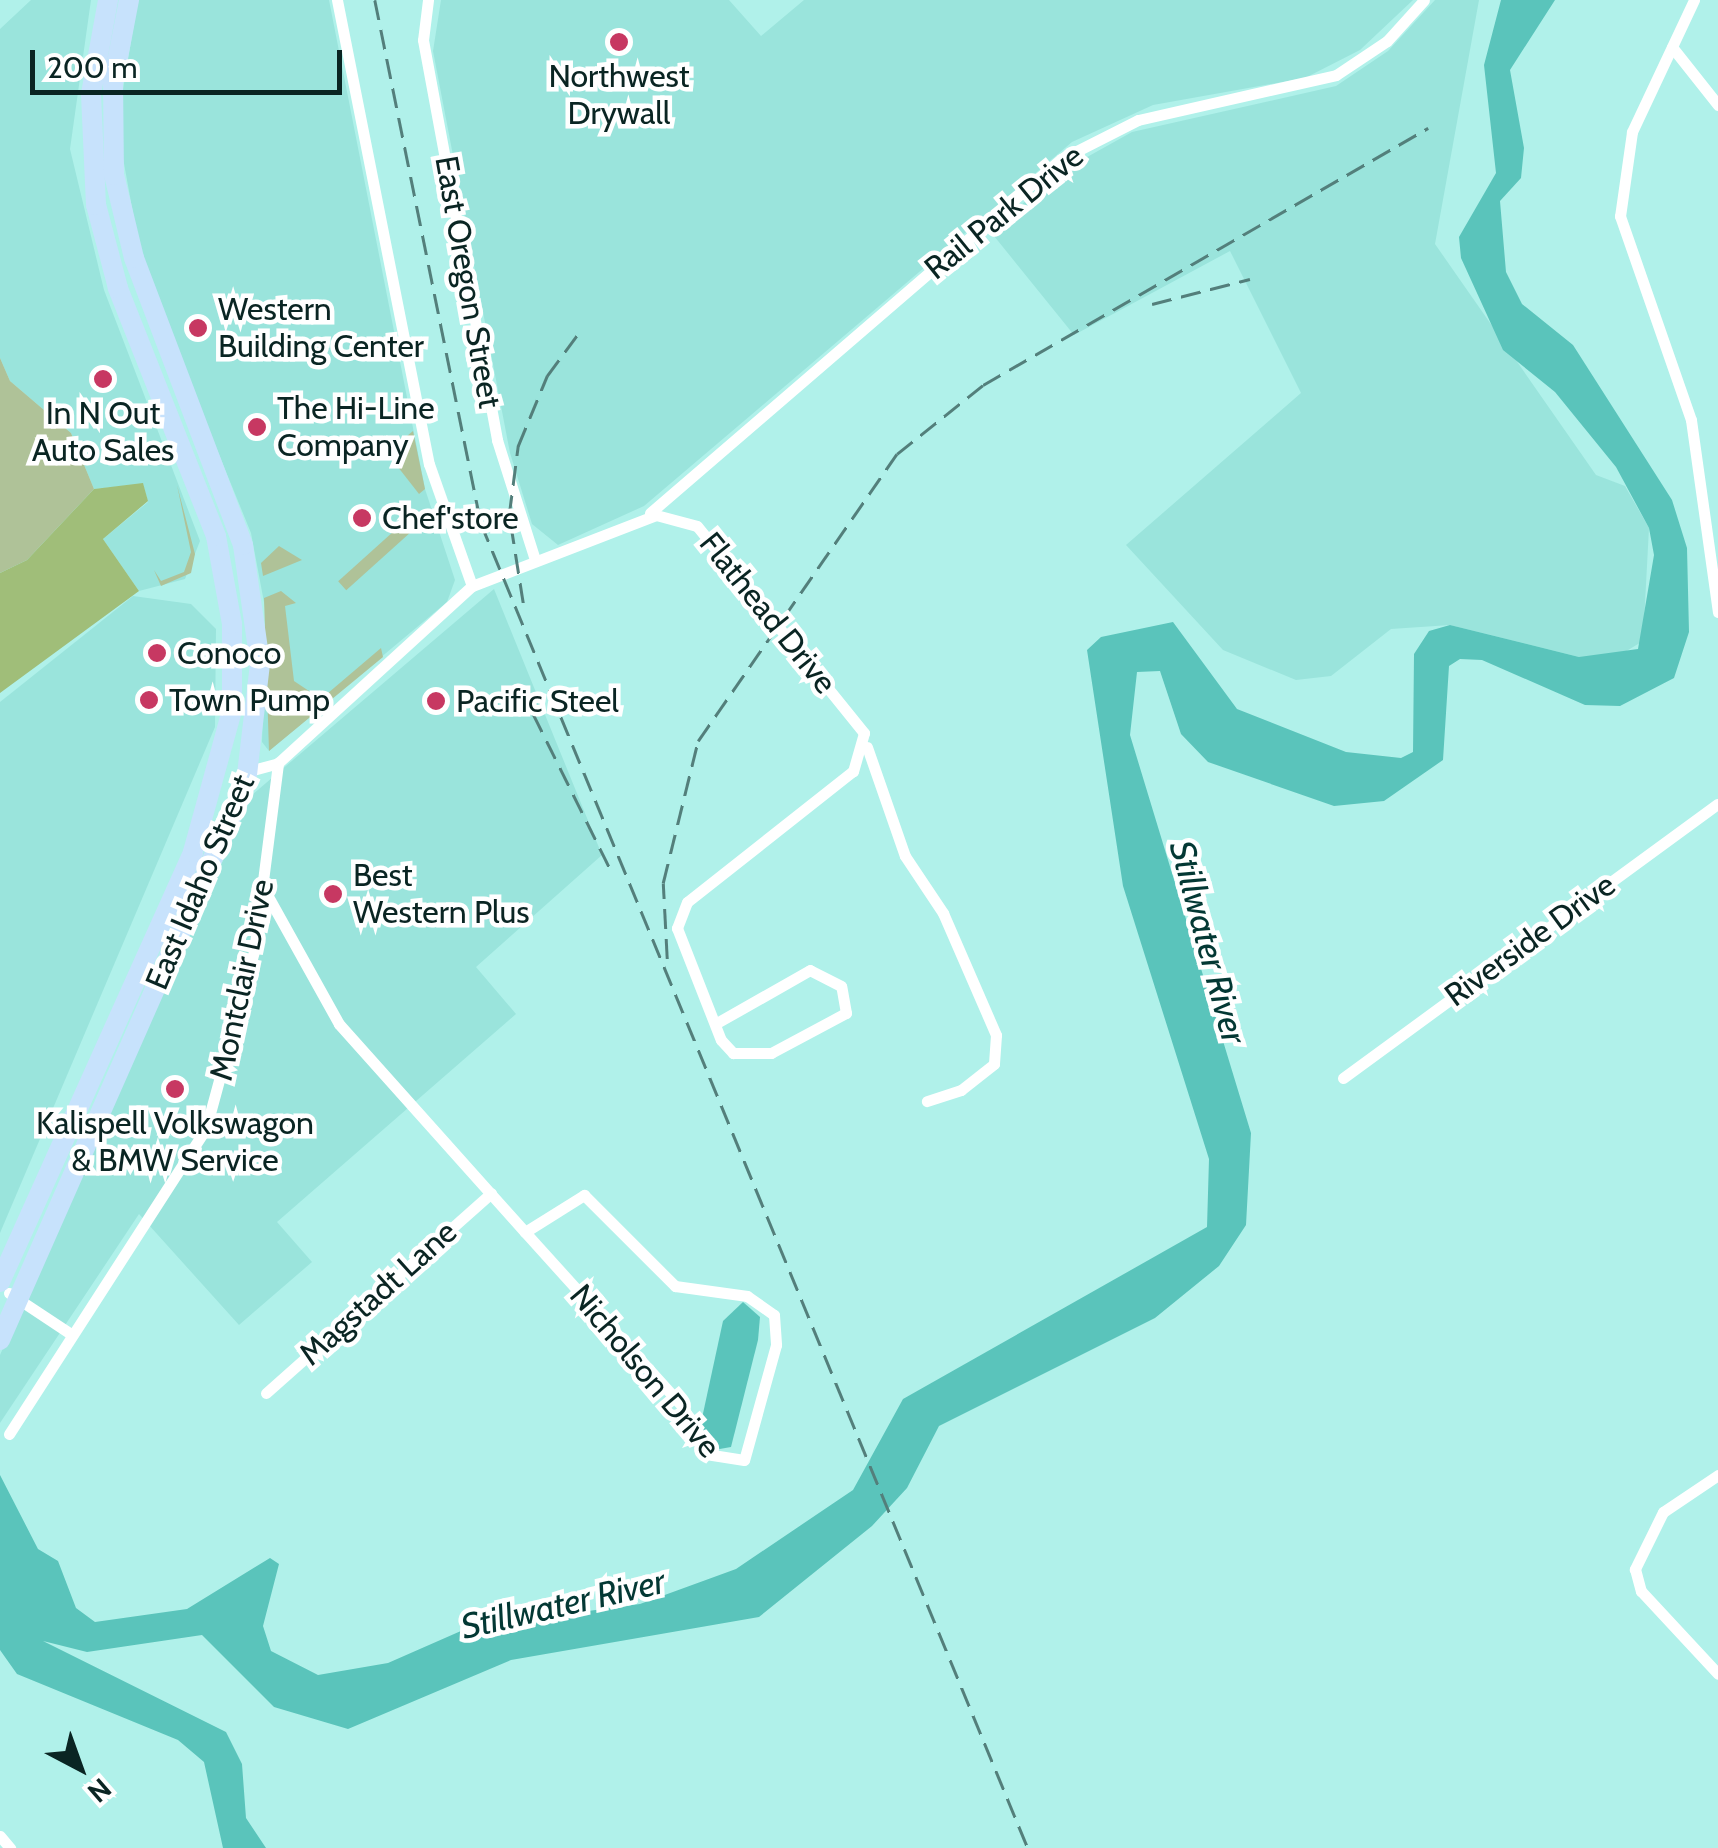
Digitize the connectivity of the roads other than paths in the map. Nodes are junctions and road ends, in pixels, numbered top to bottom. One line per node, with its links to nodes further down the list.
1 (108, 0): 20 (highway, East Idaho Street)
2 (129, 0): 16 (highway, East Idaho Street)
3 (338, 0): 12 (street)
4 (428, 0): 11 (street, East Oregon Street)
5 (1424, 0): 10 (street, Rail Park Drive)
6 (1694, 0): 7 (street)
7 (1672, 47): 8 (street); 9 (street)
8 (1718, 105)
9 (1712, 501): 13 (street)
10 (634, 523): 11 (street, Flathead Drive); 14 (street, Flathead Drive)
11 (536, 560): 12 (street, Flathead Drive)
12 (472, 586): 15 (street)
13 (1718, 612)
14 (864, 733): 19 (street); 22 (street)
15 (278, 763): 16 (street); 18 (street, Montclair Drive)
16 (249, 771): 24 (highway, East Idaho Street)
17 (1718, 804): 21 (street, Riverside Drive)
18 (264, 876): 23 (street, Nicholson Drive); 27 (street, Montclair Drive)
19 (715, 1024): 19 (street)
20 (94, 1069): 24 (highway); 26 (highway, East Idaho Street)
21 (1343, 1078)
22 (927, 1101)
23 (490, 1193): 25 (street, Nicholson Drive); 29 (street, Magstadt Lane)
24 (49, 1232): 26 (highway, East Idaho Street)
25 (526, 1232): 25 (street, Nicholson Drive)
26 (9, 1292): 27 (street); 28 (highway, East Idaho Street)
27 (70, 1334): 30 (street, Montclair Drive)
28 (0, 1340)
29 (266, 1392)
30 (9, 1434)
31 (1718, 1474): 32 (street)
32 (1718, 1674)
33 (0, 1836): 34 (street)
34 (10, 1848)

